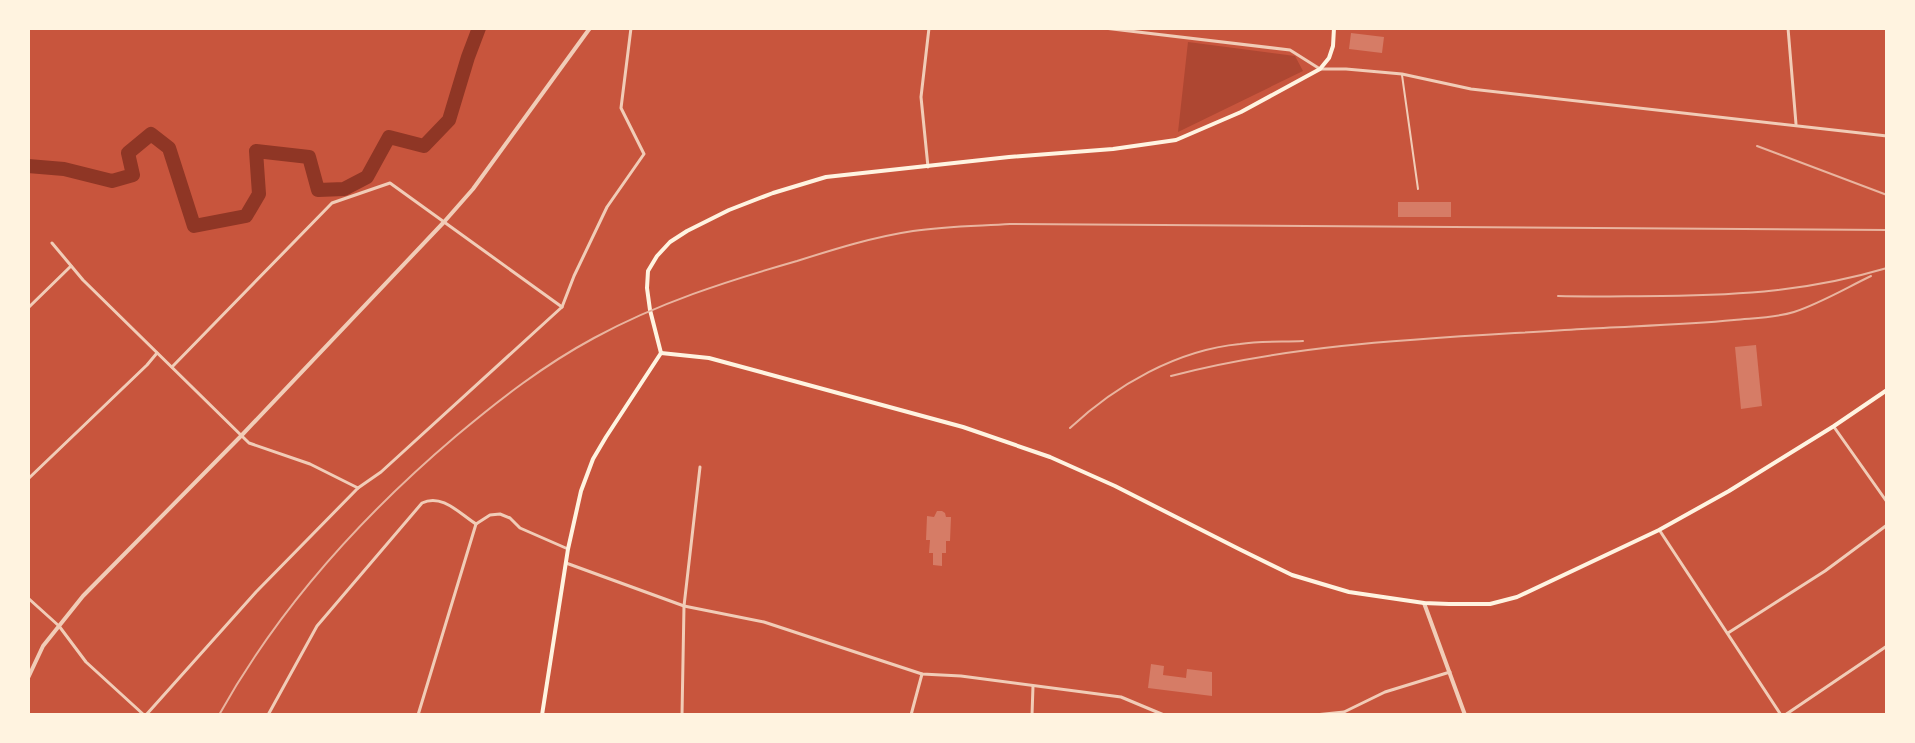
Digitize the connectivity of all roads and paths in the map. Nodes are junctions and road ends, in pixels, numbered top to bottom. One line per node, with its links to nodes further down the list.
1 (590, 28): 13 (street)
2 (631, 28): 16 (street)
3 (929, 28): 11 (street)
4 (1104, 28): 7 (street)
5 (1334, 28): 7 (main road)
6 (1788, 28): 9 (street)
7 (1320, 69): 8 (street); 11 (main road)
8 (1402, 74): 9 (street); 12 (lane)
9 (1797, 126): 10 (street)
10 (1887, 136)
11 (928, 167): 19 (main road)
12 (1418, 189)
13 (444, 222): 16 (street); 20 (street); 23 (street)
14 (52, 243): 15 (street)
15 (71, 265): 17 (street); 18 (street)
16 (562, 307): 26 (street)
17 (28, 308)
18 (157, 353): 20 (street); 25 (street)
19 (661, 353): 31 (main road); 34 (main road)
20 (172, 367): 23 (street)
21 (1887, 390): 22 (main road)
22 (1834, 426): 27 (street); 30 (main road)
23 (241, 436): 26 (street); 36 (street)
24 (700, 467): 35 (street)
25 (28, 479)
26 (358, 488): 44 (street)
27 (1887, 502)
28 (476, 524): 31 (street); 45 (street); 46 (street)
29 (1887, 525): 37 (street)
30 (1659, 530): 34 (main road); 37 (street)
31 (568, 549): 32 (main road)
32 (566, 563): 35 (street); 47 (main road)
33 (28, 598): 36 (street)
34 (1424, 603): 39 (street)
35 (684, 606): 40 (street); 48 (street)
36 (59, 626): 41 (street); 44 (street)
37 (1727, 634): 54 (street)
38 (1887, 646): 54 (street)
39 (1450, 672): 43 (street); 53 (street)
40 (922, 674): 42 (street); 49 (street)
41 (28, 678)
42 (1033, 686): 50 (street); 51 (street)
43 (1345, 713): 52 (street)
44 (145, 715)
45 (268, 715)
46 (418, 715)
47 (542, 715)
48 (682, 715)
49 (911, 715)
50 (1032, 715)
51 (1164, 715)
52 (1315, 715)
53 (1465, 715)
54 (1783, 715)

